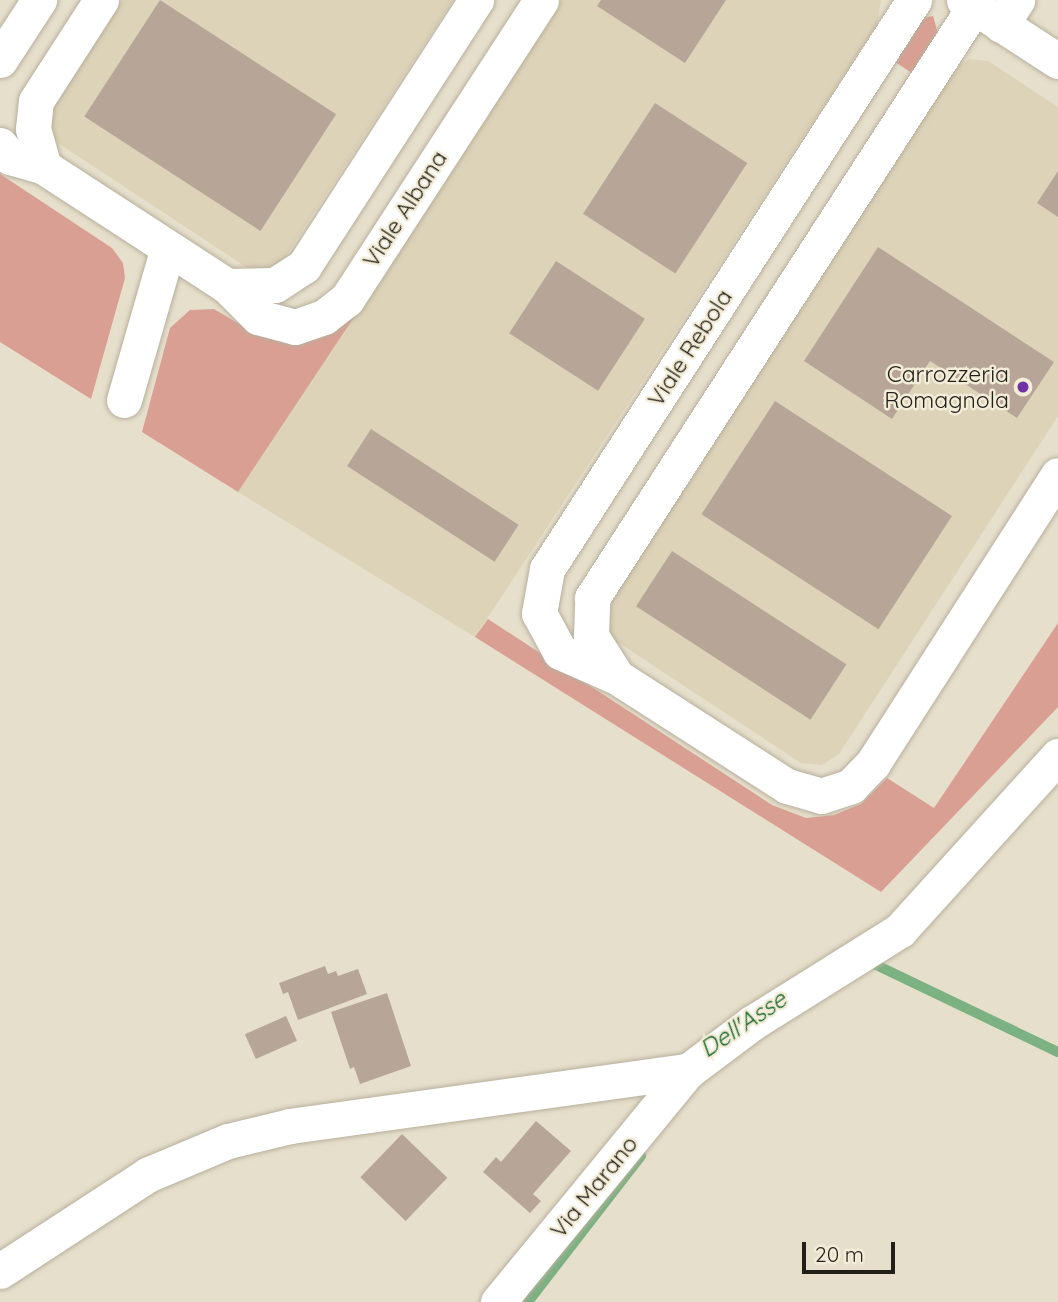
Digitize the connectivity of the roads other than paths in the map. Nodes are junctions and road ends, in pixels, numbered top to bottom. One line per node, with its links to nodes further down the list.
1 (39, 0): 7 (street)
2 (102, 0): 10 (street)
3 (476, 0): 12 (street)
4 (541, 0): 12 (street, Viale Albana)
5 (914, 0): 15 (street, Viale Rebola)
6 (989, 8): 8 (street); 15 (street, Viale Rebola)
7 (0, 61)
8 (1058, 61)
9 (0, 145): 10 (street, Viale Albana)
10 (44, 167): 11 (street, Viale Albana)
11 (168, 248): 12 (street, Viale Albana); 13 (street)
12 (228, 286)
13 (124, 400)
14 (1058, 475): 15 (street, Viale Rebola)
15 (617, 677)
16 (1058, 756): 17 (street, Via Marano)
17 (688, 1071): 18 (street); 19 (street, Via Marano)
18 (0, 1271)
19 (498, 1302)

